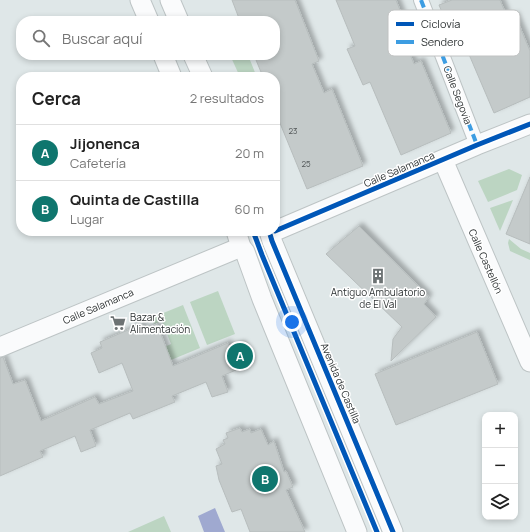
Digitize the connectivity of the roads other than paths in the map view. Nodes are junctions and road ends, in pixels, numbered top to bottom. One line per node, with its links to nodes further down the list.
1 (140, 0): 5 (street)
2 (170, 0): 6 (street)
3 (421, 0): 4 (street, Calle Segovia)
4 (425, 10)
5 (147, 16)
6 (177, 16)
7 (443, 56): 13 (street, Calle Segovia)
8 (165, 60): 10 (street)
9 (195, 60): 11 (street)
10 (170, 72)
11 (201, 72)
12 (530, 124): 13 (street, Calle Salamanca)
13 (477, 145): 14 (street, Calle Salamanca)
14 (443, 160): 15 (street, Calle Salamanca); 20 (street, Calle Castellón)
15 (280, 230)
16 (271, 236): 18 (street)
17 (273, 236): 22 (street, Avenida de Castilla)
18 (240, 240): 19 (street, Calle Salamanca); 21 (street)
19 (0, 347)
20 (530, 362)
21 (357, 532)
22 (393, 532)

